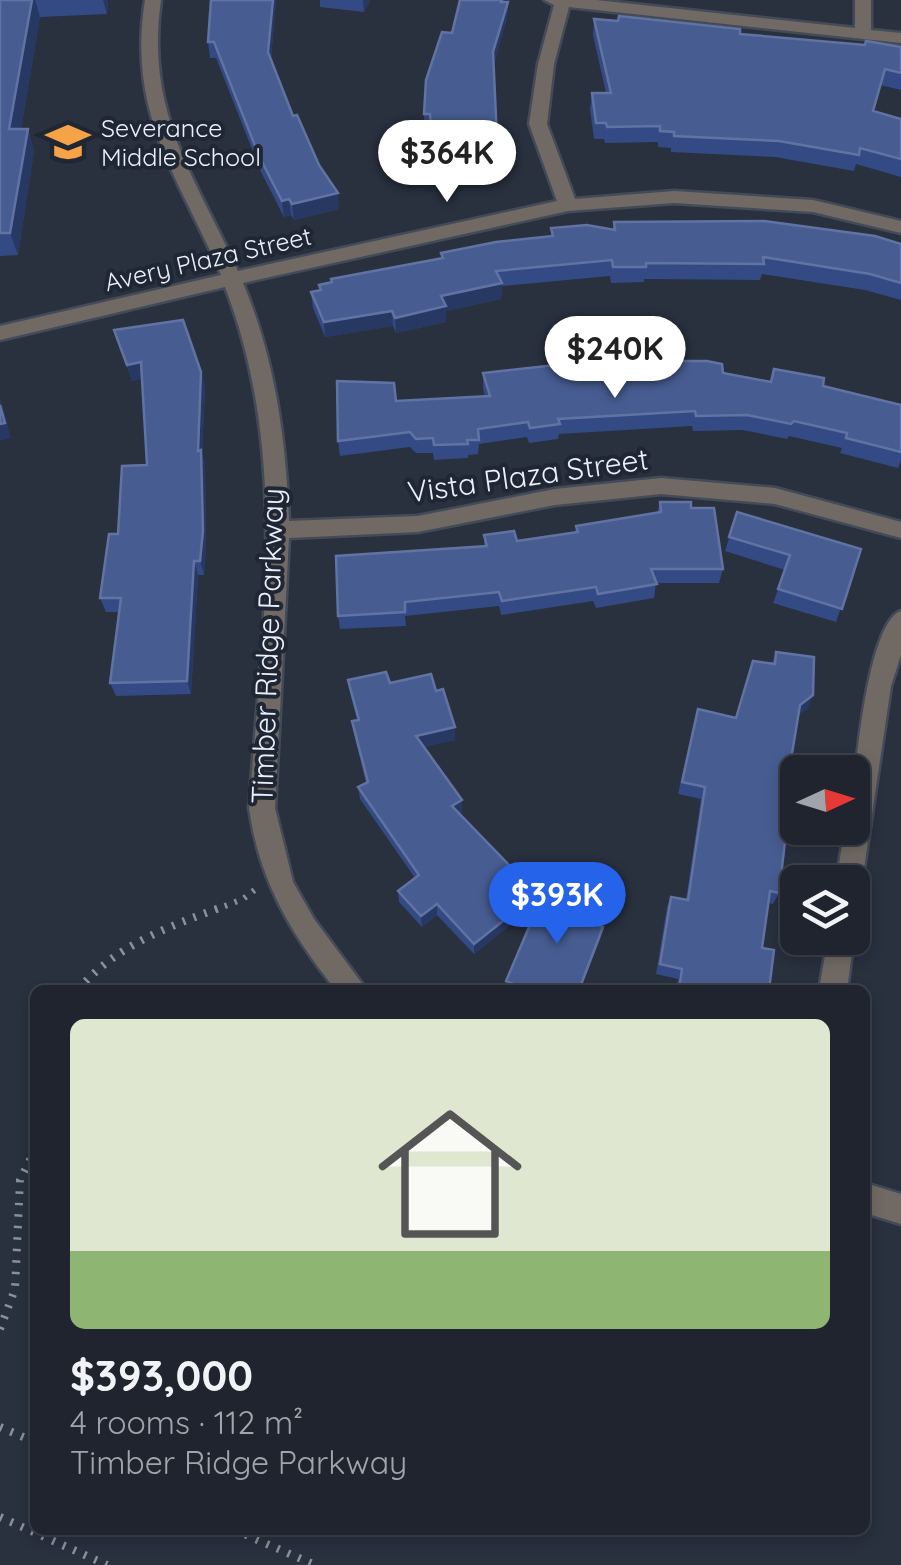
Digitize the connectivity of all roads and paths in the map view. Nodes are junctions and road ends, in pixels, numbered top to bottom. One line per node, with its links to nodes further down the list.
1 (153, 0): 8 (street, Timber Ridge Parkway)
2 (863, 0): 4 (street)
3 (559, 1): 4 (street); 6 (street)
4 (863, 34): 5 (street)
5 (901, 38)
6 (568, 206): 7 (street, Avery Plaza Street); 8 (street, Avery Plaza Street)
7 (901, 227)
8 (232, 280): 9 (street, Avery Plaza Street); 10 (street, Timber Ridge Parkway)
9 (0, 334)
10 (278, 530): 11 (street, Vista Plaza Street); 14 (street, Timber Ridge Parkway)
11 (901, 530)
12 (901, 620): 13 (street)
13 (852, 865)
14 (274, 875): 16 (path); 17 (street, Timber Ridge Parkway)
15 (838, 955): 18 (street)
16 (81, 985)
17 (349, 985)
18 (834, 985)
19 (30, 1156): 22 (path)
20 (870, 1199): 21 (street)
21 (901, 1208)
22 (0, 1329)
23 (0, 1427): 24 (path)
24 (30, 1440)
25 (0, 1517): 26 (path)
26 (30, 1530)
27 (40, 1535): 29 (path)
28 (247, 1535): 30 (path)
29 (107, 1565)
30 (316, 1565)

